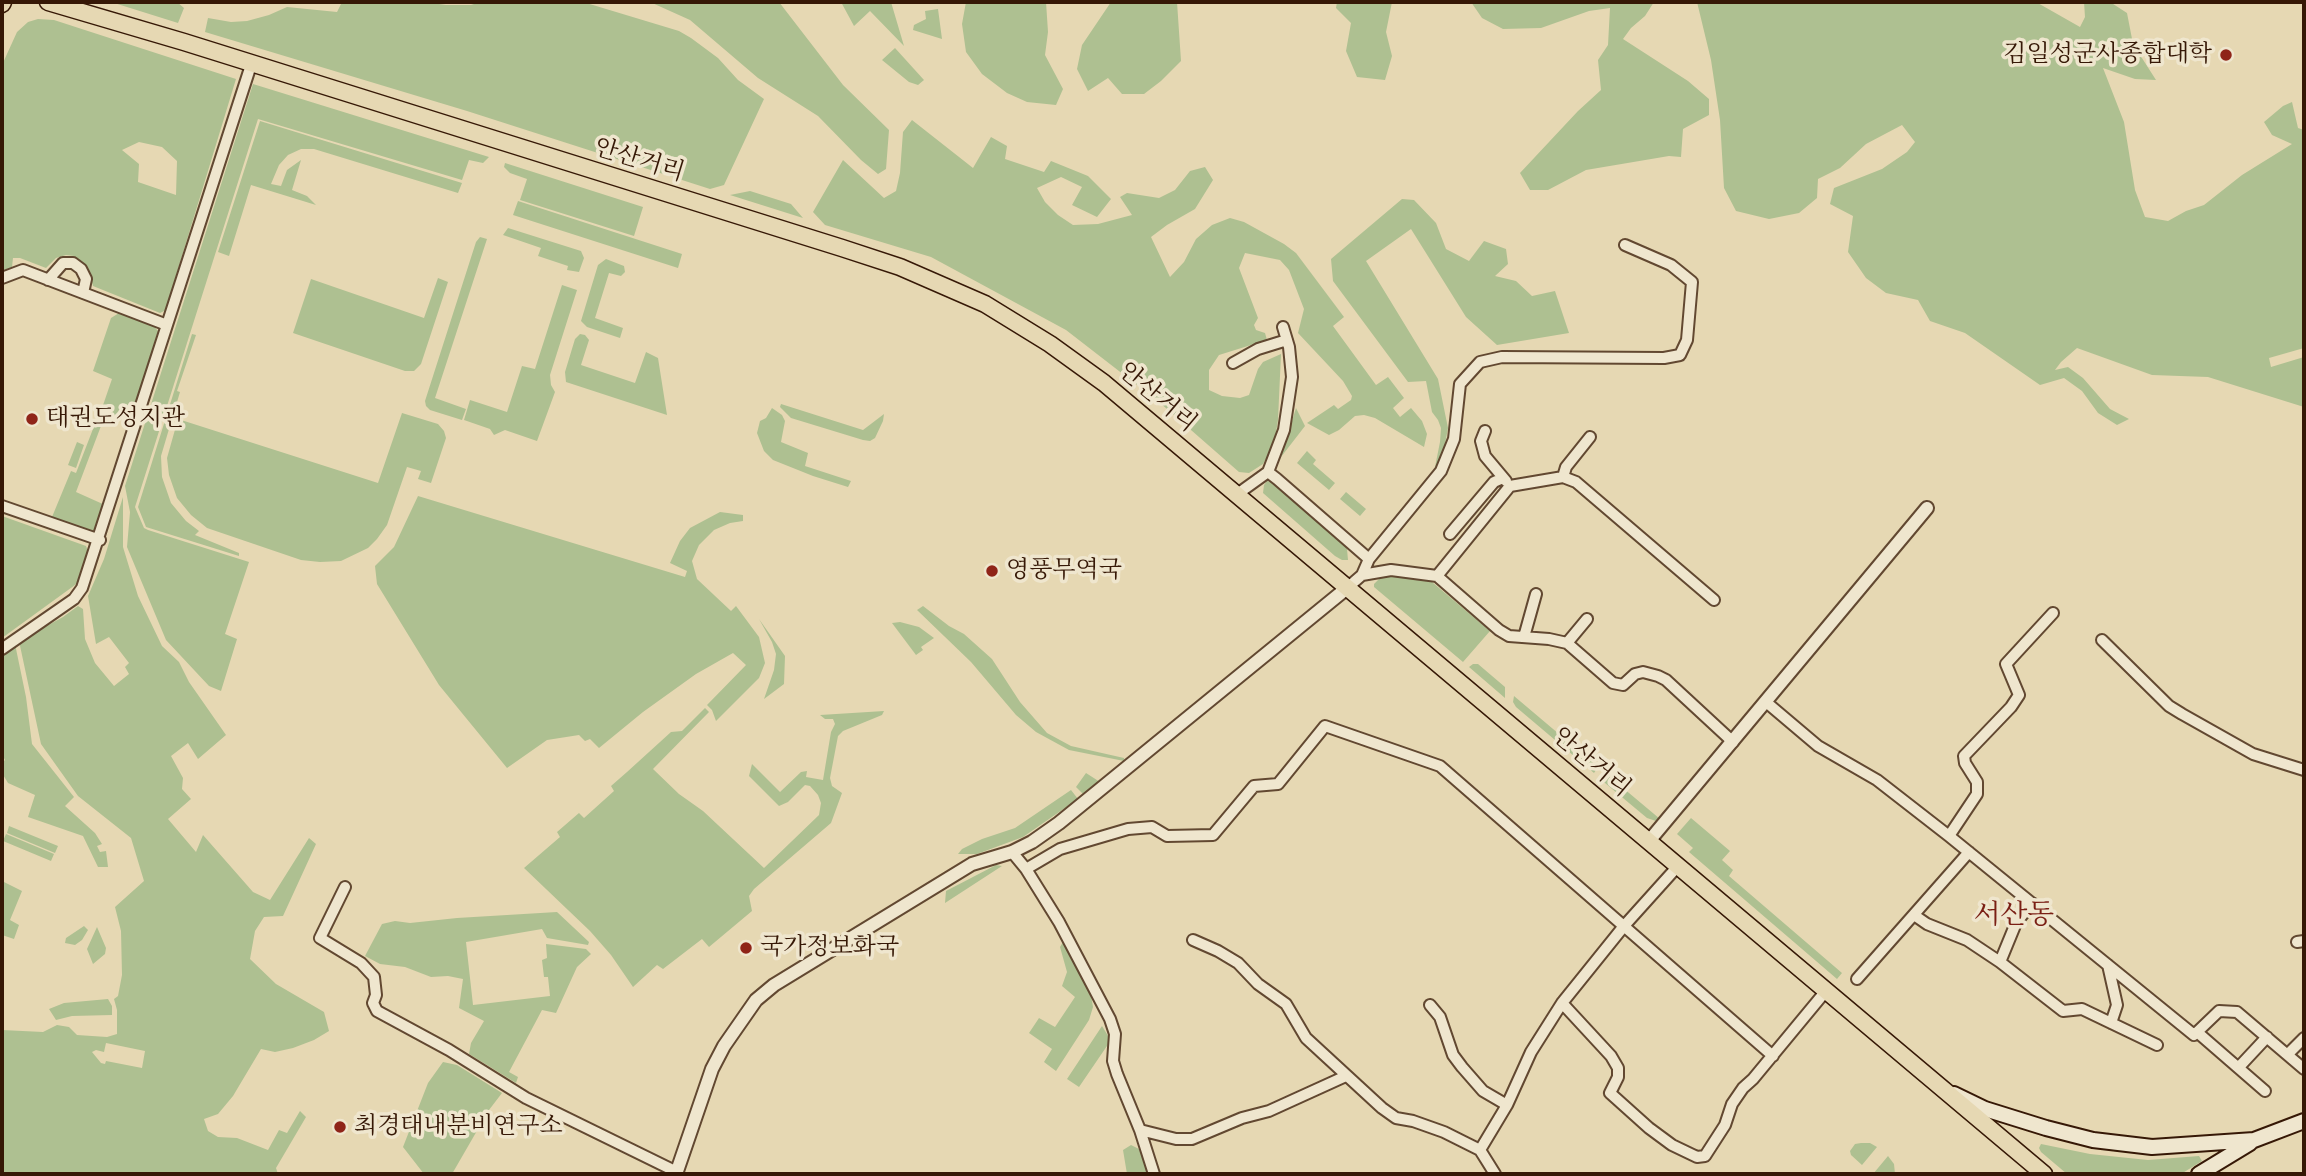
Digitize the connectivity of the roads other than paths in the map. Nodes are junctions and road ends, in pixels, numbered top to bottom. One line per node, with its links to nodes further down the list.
1 (48, 2): 2 (main road, 안산거리)
2 (251, 65): 7 (street); 16 (main road, 안산거리)
3 (1625, 246): 21 (street)
4 (2, 278): 5 (street)
5 (48, 280): 6 (street); 6 (street)
6 (83, 293): 7 (street)
7 (167, 325): 20 (street)
8 (1283, 327): 9 (street)
9 (1287, 340): 10 (street); 13 (street)
10 (1233, 363)
11 (1485, 431): 15 (street)
12 (1590, 437): 14 (street)
13 (1268, 472): 16 (street); 21 (street)
14 (1563, 477): 15 (street); 26 (street)
15 (1506, 482): 19 (street); 23 (street)
16 (1236, 495): 24 (main road, 안산거리)
17 (2, 506): 20 (street)
18 (1927, 508): 33 (street)
19 (1450, 534)
20 (100, 540): 32 (street)
21 (1369, 559): 22 (street)
22 (1362, 575): 23 (street); 24 (street)
23 (1437, 576): 29 (street)
24 (1347, 588): 37 (main road, 안산거리); 38 (street)
25 (1536, 594): 29 (street)
26 (1714, 600)
27 (2053, 613): 36 (street)
28 (1587, 619): 31 (street)
29 (1524, 638): 31 (street)
30 (2102, 640): 35 (street)
31 (1567, 643): 34 (street)
32 (2, 649)
33 (1766, 702): 34 (street); 36 (street)
34 (1733, 742): 37 (street)
35 (2304, 770)
36 (1949, 836): 39 (street)
37 (1649, 841): 40 (main road, 안산거리)
38 (1012, 852): 41 (street); 70 (street)
39 (1969, 852): 43 (street); 44 (street)
40 (1678, 866): 45 (street); 50 (main road, 안산거리)
41 (1026, 869): 45 (street); 67 (street)
42 (345, 887): 70 (street)
43 (2032, 903): 47 (street); 48 (street)
44 (1914, 915): 47 (street); 49 (street)
45 (1624, 926): 51 (street); 59 (street)
46 (1194, 940): 62 (street)
47 (2000, 962): 53 (street)
48 (2108, 965): 53 (street); 54 (street)
49 (1857, 979)
50 (1825, 992): 59 (street); 63 (main road, 안산거리)
51 (1562, 1003): 59 (street); 65 (street)
52 (1430, 1005): 65 (street)
53 (2111, 1023): 57 (street)
54 (2197, 1032): 55 (street); 60 (street)
55 (2267, 1037): 58 (street); 60 (street)
56 (2304, 1038): 58 (street)
57 (2157, 1045)
58 (2288, 1054): 61 (street)
59 (1773, 1056)
60 (2239, 1067): 64 (street)
61 (2304, 1069)
62 (1346, 1076): 67 (street); 69 (street)
63 (1939, 1088): 68 (main road); 73 (main road, 안산거리)
64 (2265, 1091)
65 (1507, 1105): 69 (street)
66 (2304, 1121): 68 (main road)
67 (1140, 1130): 71 (street)
68 (2254, 1140): 74 (main road)
69 (1480, 1150): 72 (street)
70 (677, 1173)
71 (1154, 1174)
72 (1495, 1174)
73 (2044, 1174)
74 (2199, 1174)

